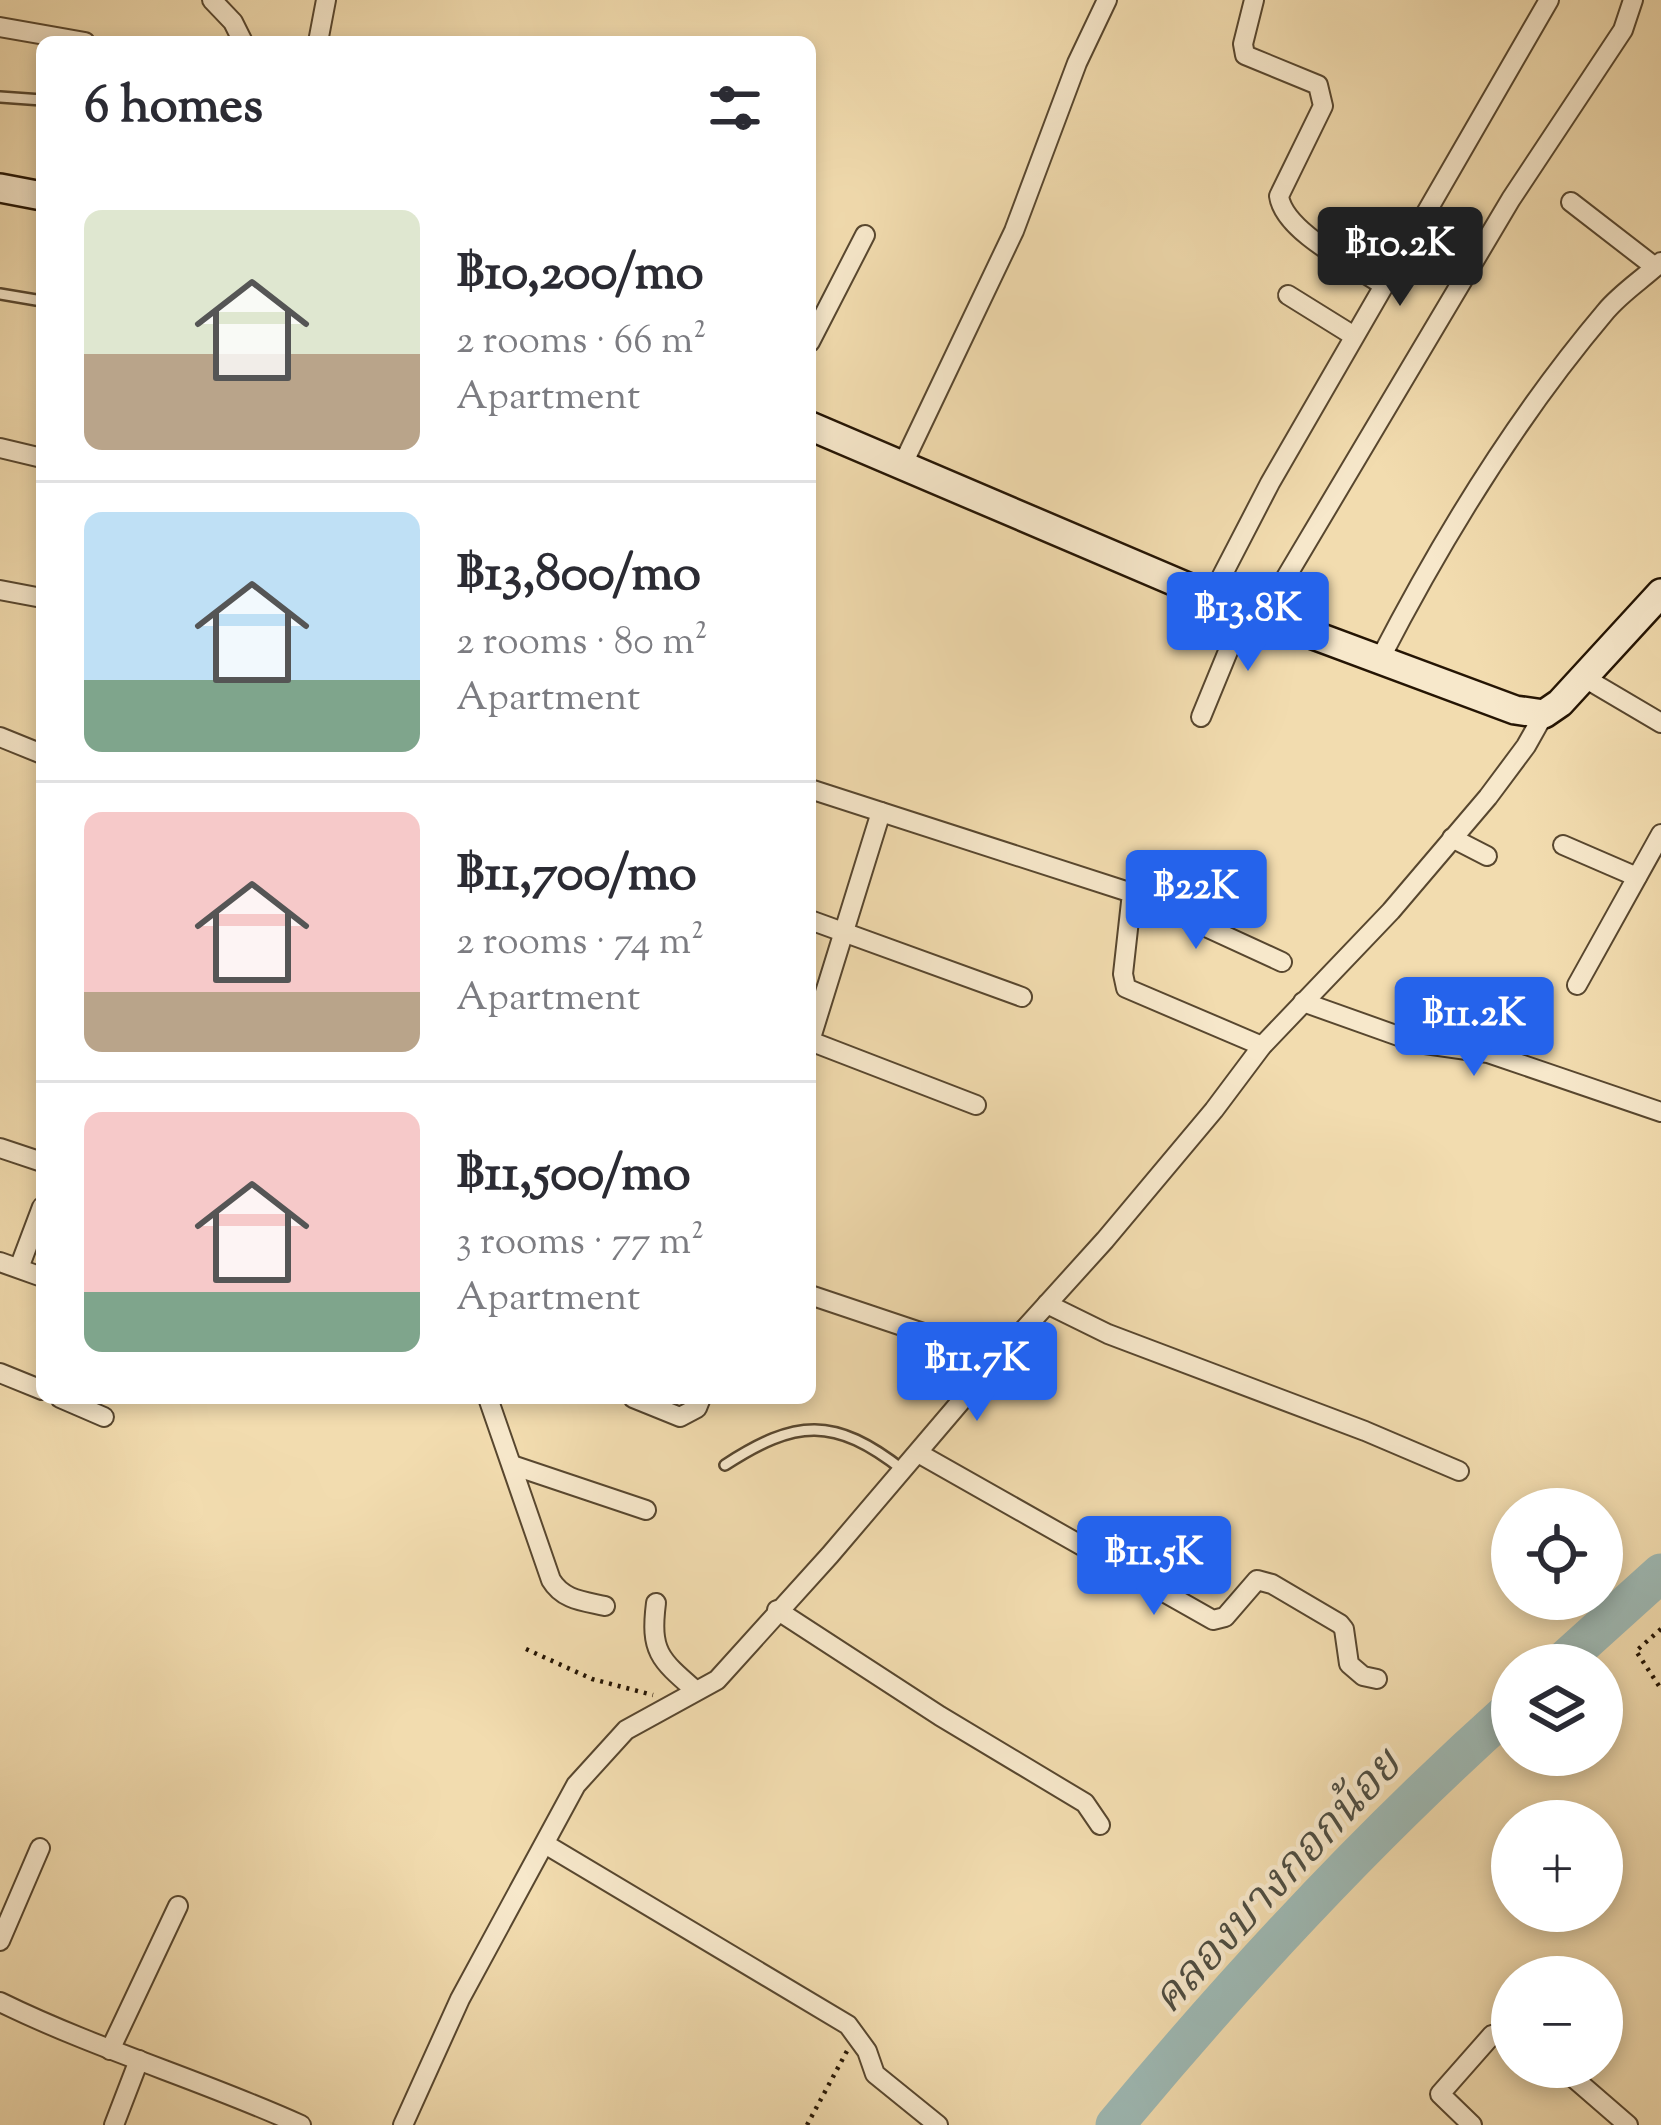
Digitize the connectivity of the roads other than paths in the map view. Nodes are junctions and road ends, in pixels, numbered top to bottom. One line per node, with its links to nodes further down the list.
1 (212, 0): 9 (street)
2 (326, 0): 10 (street)
3 (1107, 0): 27 (street)
4 (1254, 0): 18 (street)
5 (1549, 0): 18 (street)
6 (1633, 0): 32 (street)
7 (0, 27): 8 (street)
8 (52, 36)
9 (240, 36)
10 (319, 36)
11 (0, 97): 12 (lane)
12 (36, 100)
13 (0, 188): 14 (street)
14 (36, 195)
15 (1571, 202): 17 (street)
16 (866, 235): 22 (street)
17 (1658, 265): 33 (street)
18 (1383, 285): 23 (street)
19 (0, 294): 21 (lane)
20 (1288, 295): 23 (street)
21 (36, 300)
22 (816, 331)
23 (1354, 336): 31 (street)
24 (816, 429): 27 (street)
25 (0, 448): 26 (street)
26 (36, 457)
27 (901, 468): 31 (street)
28 (0, 590): 30 (street)
29 (1661, 593): 34 (street)
30 (36, 597)
31 (1211, 597): 32 (street)
32 (1254, 613): 33 (street); 36 (street)
33 (1380, 659): 35 (street)
34 (1582, 677): 35 (street); 37 (street)
35 (1544, 714): 43 (street)
36 (1201, 718)
37 (1661, 723)
38 (0, 736): 39 (street)
39 (36, 751)
40 (816, 791): 41 (street)
41 (880, 812): 47 (street); 49 (street)
42 (1661, 834): 46 (street)
43 (1451, 838): 45 (street); 53 (street)
44 (1563, 845): 46 (street)
45 (1487, 856)
46 (1637, 877): 51 (street)
47 (1132, 893): 50 (street); 56 (street)
48 (816, 922): 49 (street)
49 (844, 931): 52 (street); 54 (street)
50 (1282, 962)
51 (1577, 985)
52 (1022, 997)
53 (1304, 1002): 56 (street); 58 (street)
54 (816, 1022)
55 (816, 1043): 57 (street)
56 (1262, 1046): 64 (street)
57 (976, 1105)
58 (1661, 1112)
59 (0, 1148): 60 (street)
60 (36, 1160)
61 (36, 1218): 62 (street)
62 (10, 1265)
63 (816, 1297): 65 (street)
64 (1047, 1304): 73 (street); 77 (street)
65 (944, 1340)
66 (0, 1373): 67 (street)
67 (36, 1388)
68 (74, 1404): 72 (street)
69 (490, 1404): 75 (street)
70 (648, 1404): 71 (street)
71 (698, 1404)
72 (104, 1417)
73 (918, 1453): 76 (street); 82 (street)
74 (725, 1465): 76 (lane)
75 (512, 1466): 78 (street); 80 (street)
76 (903, 1470): 81 (street)
77 (1460, 1472)
78 (646, 1510)
79 (656, 1603): 83 (street)
80 (605, 1606)
81 (777, 1610): 83 (street); 84 (street)
82 (1377, 1678)
83 (695, 1690): 85 (street)
84 (1100, 1825)
85 (545, 1844): 96 (street); 97 (street)
86 (40, 1848): 88 (street)
87 (178, 1906): 91 (street)
88 (0, 1941)
89 (0, 2002): 91 (street)
90 (1491, 2036): 98 (street)
91 (110, 2050): 92 (street)
92 (139, 2060): 94 (street); 95 (street)
93 (1585, 2088): 99 (street)
94 (114, 2125)
95 (301, 2125)
96 (404, 2125)
97 (938, 2125)
98 (1472, 2125)
99 (1628, 2125)

